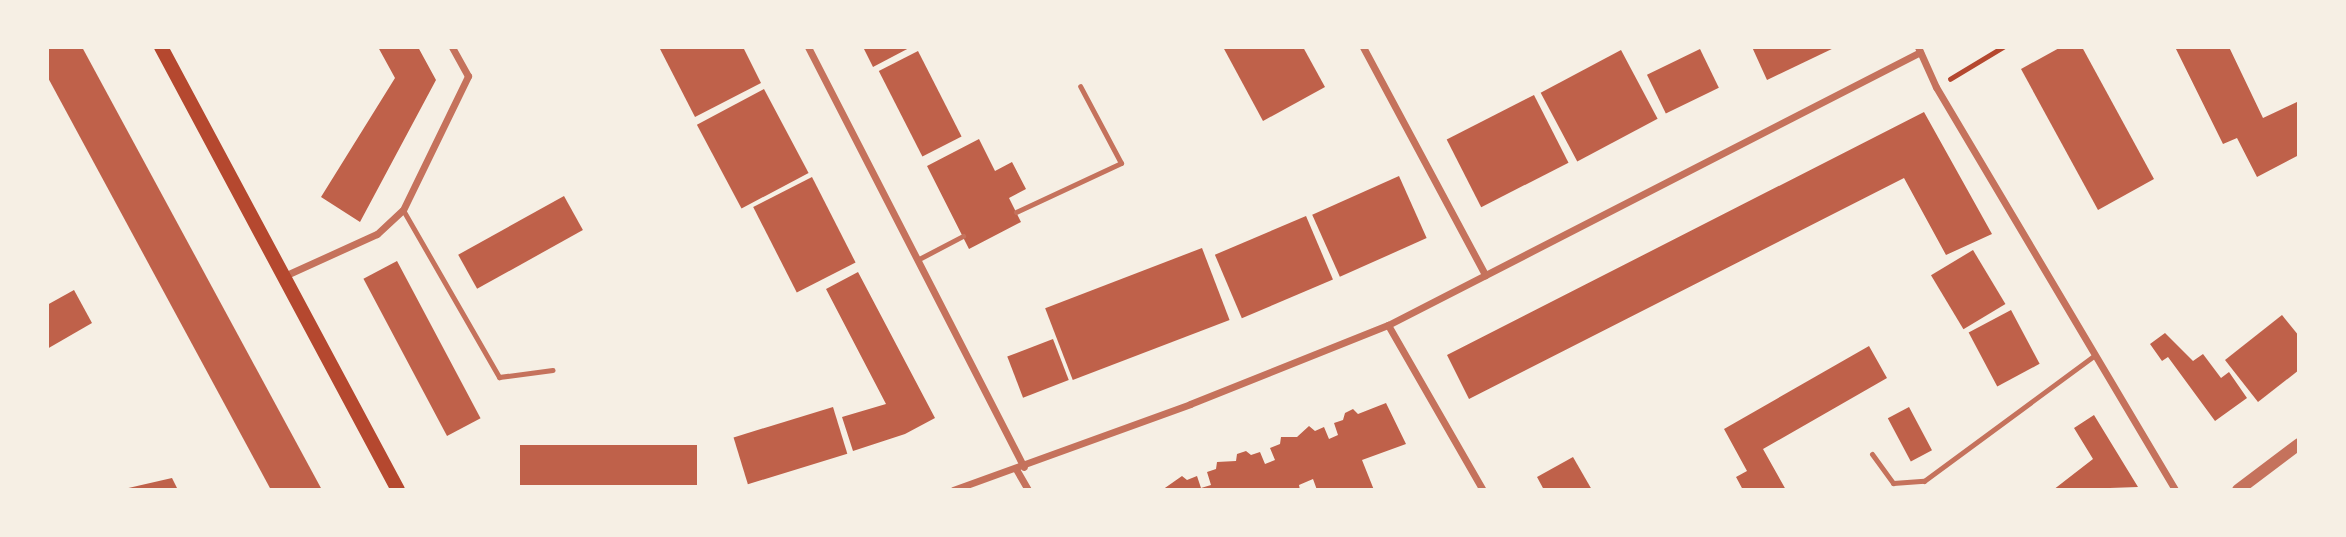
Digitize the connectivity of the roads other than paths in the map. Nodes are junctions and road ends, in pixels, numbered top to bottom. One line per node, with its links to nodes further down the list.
1 (161, 47): 12 (main road)
2 (452, 47): 7 (street)
3 (808, 47): 10 (street)
4 (1363, 47): 11 (street)
5 (1919, 50): 11 (street); 14 (street)
6 (1080, 86): 8 (lane)
7 (403, 211): 12 (street); 15 (lane)
8 (1016, 212)
9 (963, 236): 10 (lane)
10 (917, 260): 18 (street)
11 (1485, 275): 13 (street)
12 (282, 276): 19 (main road)
13 (1388, 325): 18 (street); 22 (street)
14 (2095, 355): 17 (lane); 23 (street)
15 (553, 370)
16 (2299, 444): 24 (street)
17 (1872, 454)
18 (1020, 468): 20 (street); 21 (street)
19 (398, 490)
20 (953, 490)
21 (1028, 490)
22 (1483, 490)
23 (2175, 490)
24 (2238, 490)

